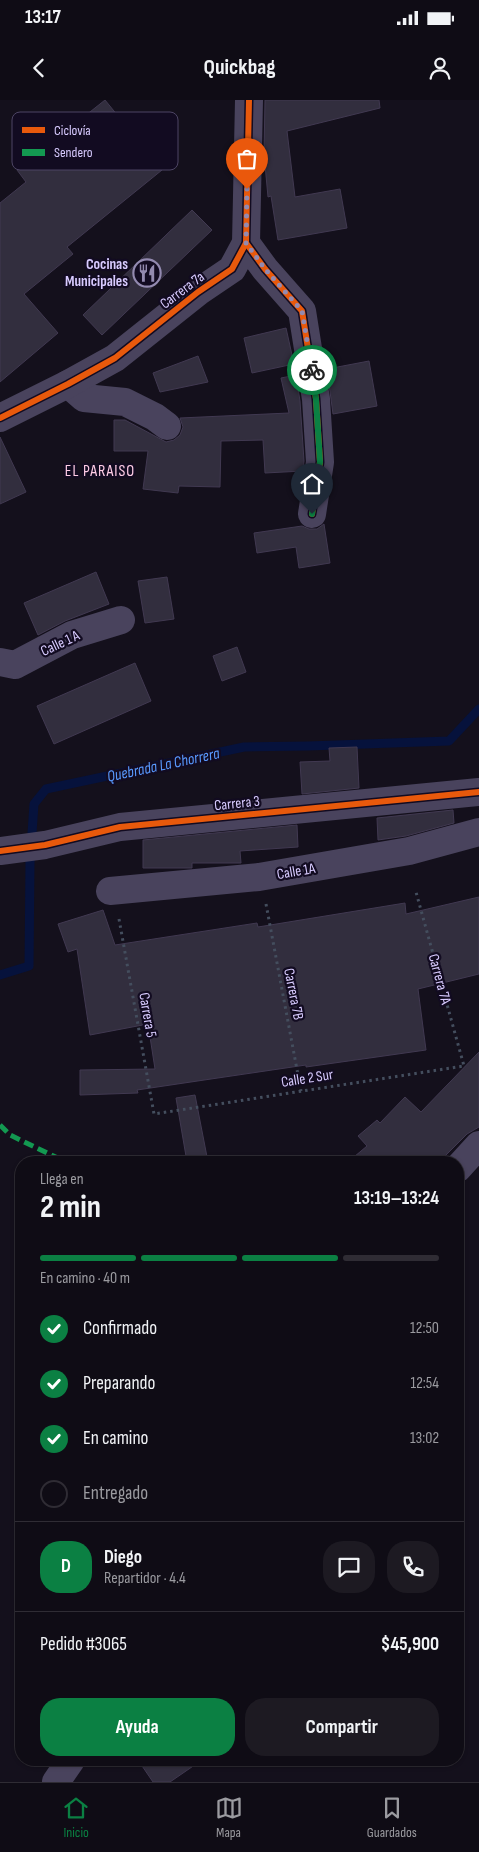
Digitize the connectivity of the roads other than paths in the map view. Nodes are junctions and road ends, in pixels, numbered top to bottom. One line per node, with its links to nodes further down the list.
1 (249, 100): 2 (street, Carrera 7a)
2 (246, 243): 3 (street, Carrera 7a); 6 (street)
3 (68, 384): 4 (street, Carrera 7a); 5 (street)
4 (0, 418)
5 (168, 426)
6 (312, 514)
7 (121, 620): 8 (street, Calle 1 A)
8 (0, 662)
9 (479, 792): 11 (street, Carrera 3)
10 (479, 832): 12 (street, Calle 1A)
11 (0, 851)
12 (110, 891)
13 (479, 1145): 14 (street)
14 (464, 1161)
15 (67, 1766): 16 (street)
16 (56, 1782)

